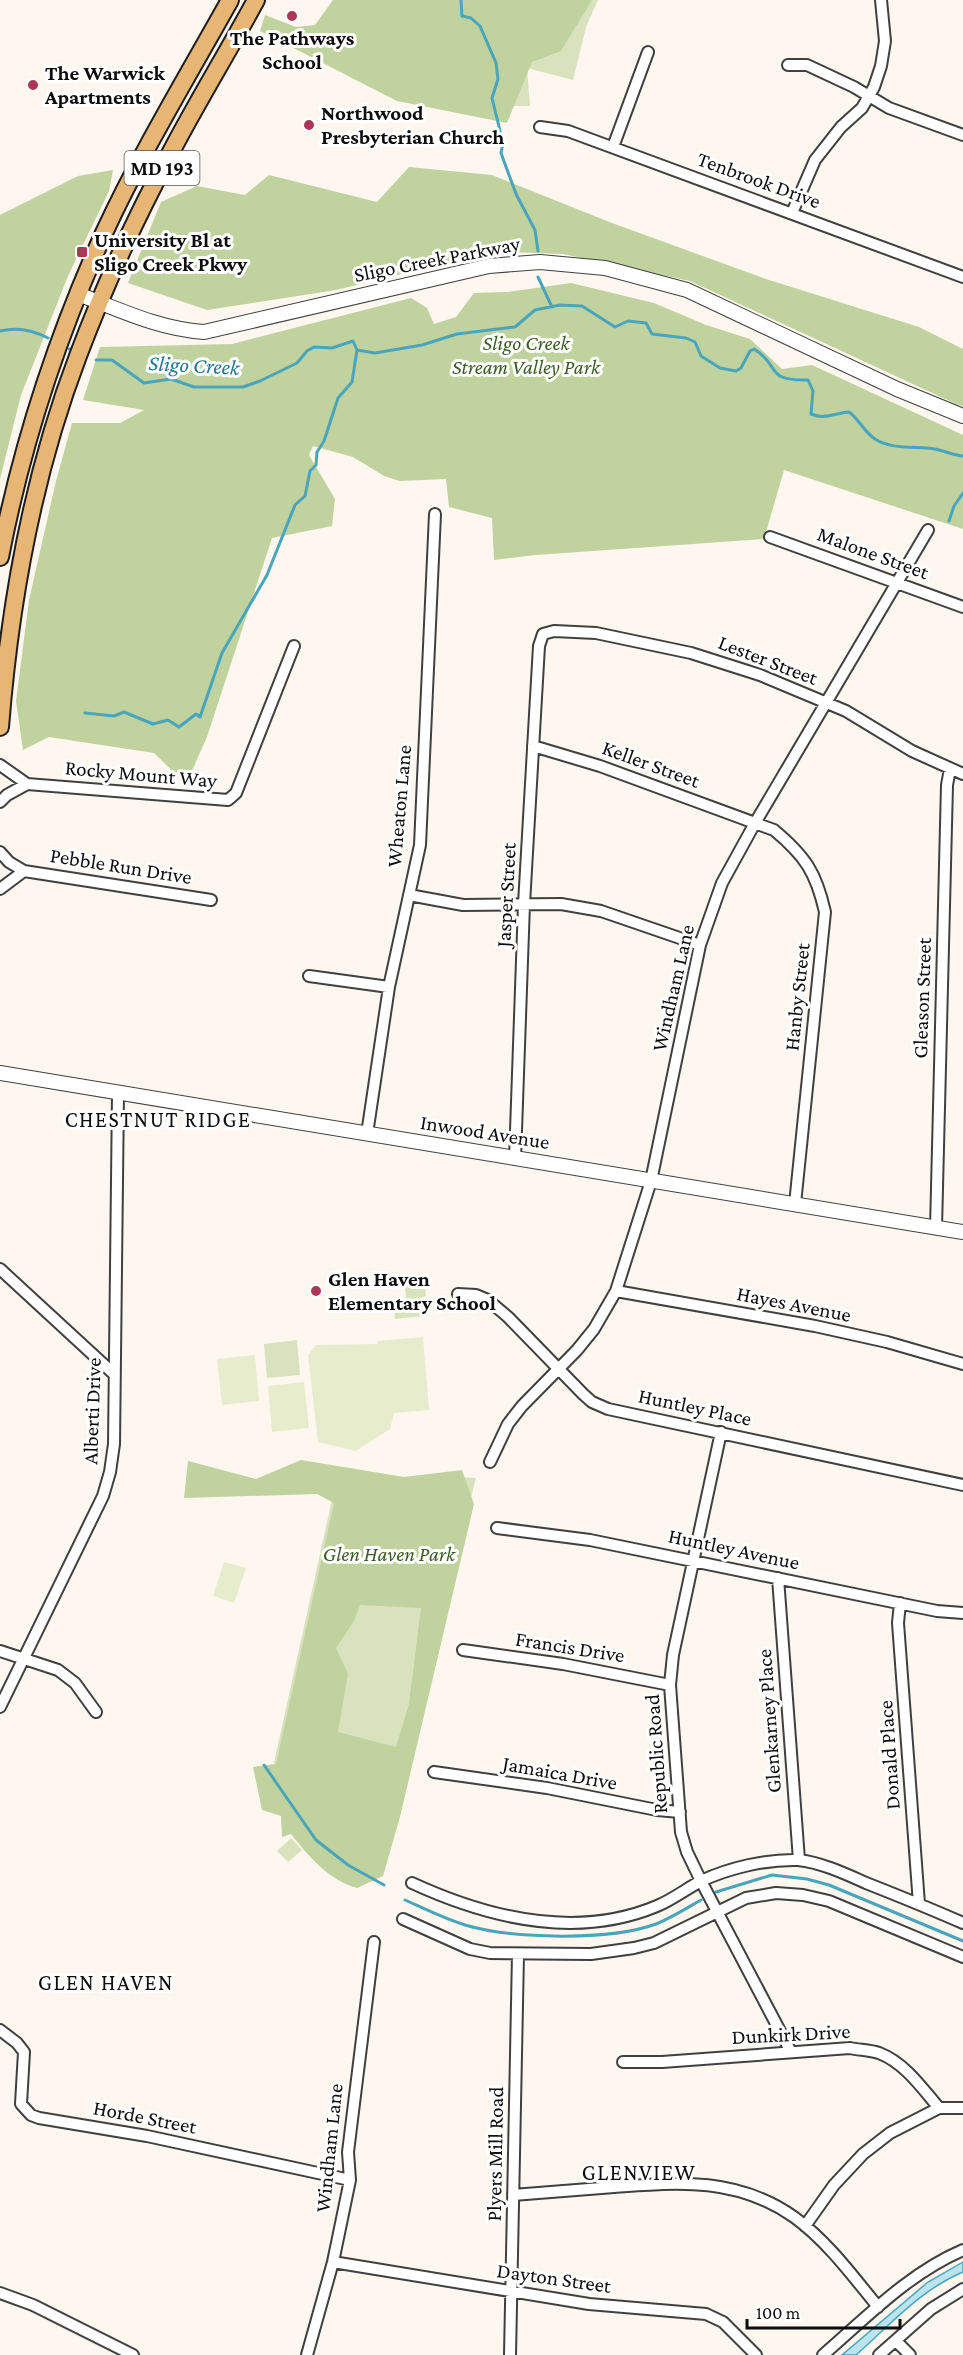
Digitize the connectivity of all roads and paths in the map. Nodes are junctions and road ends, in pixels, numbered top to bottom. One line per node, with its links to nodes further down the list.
1 (230, 0): 12 (main road, MD 193)
2 (256, 0): 13 (main road, MD 193)
3 (881, 0): 6 (street)
4 (648, 52): 9 (street)
5 (788, 65): 6 (street)
6 (868, 97): 8 (street); 10 (street)
7 (540, 127): 9 (street, Tenbrook Drive)
8 (963, 135)
9 (613, 147): 10 (street, Tenbrook Drive)
10 (792, 213): 11 (street, Tenbrook Drive)
11 (963, 277)
12 (78, 294): 13 (street, Sligo Creek Parkway); 18 (main road, MD 193)
13 (100, 302): 14 (street, Sligo Creek Parkway); 24 (main road, MD 193)
14 (963, 416)
15 (435, 514): 35 (street, Wheaton Lane)
16 (928, 530): 19 (street, Windham Lane)
17 (770, 537): 19 (street, Malone Street)
18 (0, 557)
19 (898, 582): 20 (street, Malone Street); 23 (street, Windham Lane)
20 (963, 607)
21 (543, 634): 23 (street, Lester Street); 25 (street, Jasper Street)
22 (294, 646): 29 (street, Rocky Mount Way)
23 (826, 703): 27 (street, Lester Street); 31 (street, Windham Lane)
24 (0, 727)
25 (533, 746): 31 (street, Keller Street); 37 (street, Jasper Street)
26 (0, 765): 29 (street)
27 (950, 769): 28 (street, Lester Street); 47 (street, Gleason Street)
28 (963, 774)
29 (27, 784): 30 (street)
30 (0, 802)
31 (755, 823): 38 (street, Windham Lane); 46 (street, Hanby Street)
32 (0, 852): 33 (street, Pebble Run Drive)
33 (24, 872): 34 (street, Pebble Run Drive); 36 (street, Pebble Run Drive)
34 (0, 889)
35 (409, 895): 37 (street); 40 (street, Wheaton Lane)
36 (211, 900)
37 (524, 904): 38 (street); 44 (street, Jasper Street)
38 (700, 945): 45 (street, Windham Lane)
39 (309, 976): 40 (street)
40 (389, 987): 43 (street, Wheaton Lane)
41 (0, 1073): 42 (street, Inwood Avenue)
42 (118, 1093): 43 (street, Inwood Avenue); 54 (street, Alberti Drive)
43 (367, 1134): 44 (street, Inwood Avenue)
44 (515, 1159): 45 (street, Inwood Avenue)
45 (651, 1181): 46 (street, Inwood Avenue); 50 (street, Windham Lane)
46 (795, 1204): 47 (street, Inwood Avenue)
47 (936, 1228): 48 (street, Inwood Avenue)
48 (963, 1232)
49 (0, 1269): 54 (street)
50 (616, 1291): 52 (street, Hayes Avenue); 53 (street, Windham Lane)
51 (458, 1294): 53 (street, Huntley Place)
52 (963, 1364)
53 (559, 1370): 55 (street, Huntley Place); 56 (street, Windham Lane)
54 (114, 1374): 65 (street, Alberti Drive)
55 (720, 1432): 57 (street, Huntley Place); 59 (street, Republic Road)
56 (490, 1462)
57 (963, 1485)
58 (497, 1528): 59 (street, Huntley Avenue)
59 (693, 1560): 60 (street, Huntley Avenue); 66 (street, Republic Road)
60 (778, 1578): 61 (street, Huntley Avenue); 71 (street, Glenkarney Place)
61 (900, 1603): 62 (street, Huntley Avenue); 74 (street, Donald Place)
62 (963, 1613)
63 (463, 1650): 66 (street, Francis Drive)
64 (0, 1651): 65 (street)
65 (24, 1658): 67 (street, Alberti Drive); 68 (street)
66 (670, 1685): 70 (street, Republic Road)
67 (0, 1707)
68 (96, 1712)
69 (434, 1772): 70 (street, Jamaica Drive)
70 (680, 1812): 72 (street, Republic Road)
71 (799, 1860): 72 (street); 74 (street)
72 (701, 1881): 73 (street); 75 (street, Republic Road)
73 (412, 1883)
74 (919, 1904): 77 (street)
75 (716, 1912): 79 (street); 80 (street); 82 (street, Republic Road)
76 (403, 1919): 79 (street)
77 (963, 1923)
78 (374, 1942): 86 (street, Windham Lane)
79 (518, 1954): 87 (street, Plyers Mill Road)
80 (963, 1957)
81 (0, 2030): 86 (street, Horde Street)
82 (791, 2052): 83 (street, Dunkirk Drive); 84 (street, Dunkirk Drive)
83 (623, 2062)
84 (939, 2108): 85 (street); 88 (street)
85 (963, 2108)
86 (350, 2180): 90 (street, Windham Lane)
87 (513, 2195): 88 (street); 93 (street, Plyers Mill Road)
88 (805, 2226): 94 (street)
89 (963, 2250): 94 (street)
90 (333, 2262): 93 (street, Dayton Street); 97 (street, Windham Lane)
91 (963, 2289): 95 (street)
92 (0, 2292): 96 (street)
93 (511, 2293): 98 (street, Plyers Mill Road); 99 (street, Dayton Street)
94 (878, 2307): 100 (street)
95 (896, 2341): 101 (street); 102 (street)
96 (133, 2355)
97 (307, 2355)
98 (510, 2355)
99 (756, 2355)
100 (823, 2355)
101 (879, 2355)
102 (909, 2355)

